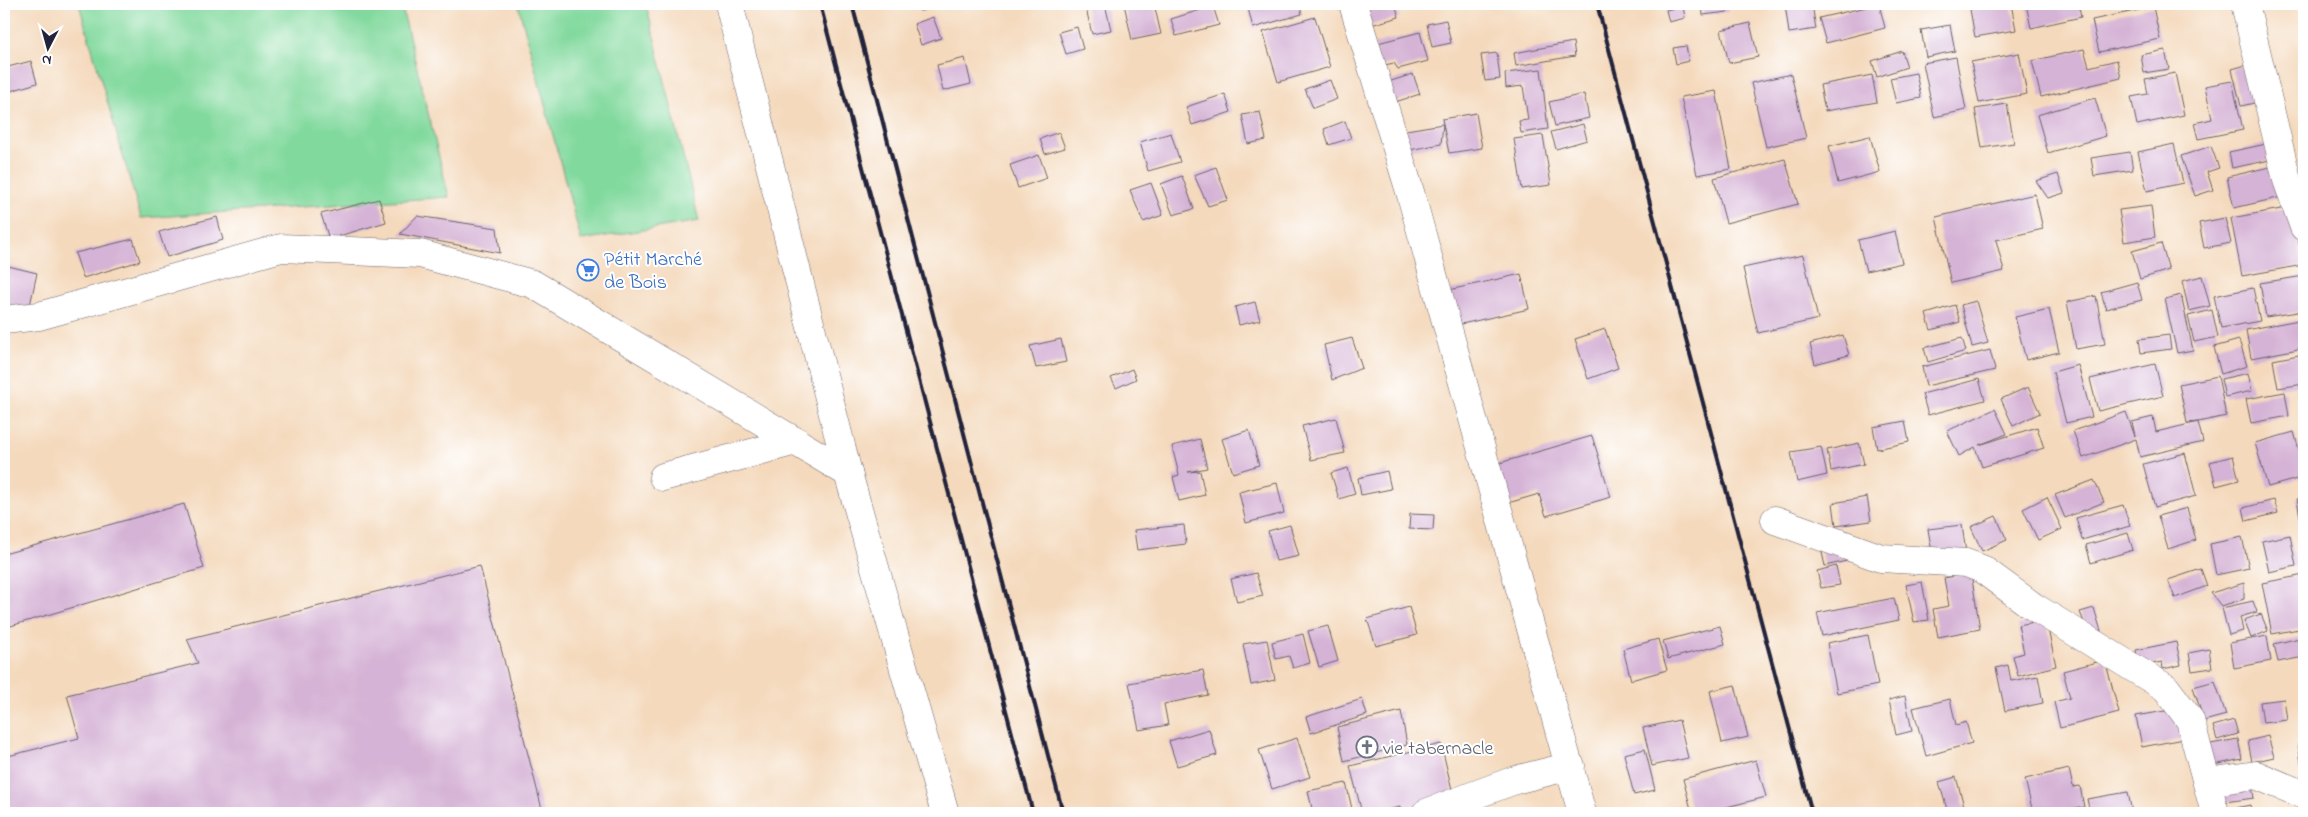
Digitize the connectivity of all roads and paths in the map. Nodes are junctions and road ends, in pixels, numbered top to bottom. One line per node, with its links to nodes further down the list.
1 (729, 4): 7 (street)
2 (1353, 4): 10 (street)
3 (2245, 4): 4 (street)
4 (2304, 227)
5 (4, 320): 6 (street)
6 (796, 442): 7 (street); 8 (street)
7 (848, 473): 13 (street)
8 (663, 477)
9 (1775, 520): 11 (street)
10 (1571, 766): 14 (street); 15 (street)
11 (2208, 782): 12 (street); 16 (street)
12 (2304, 795)
13 (945, 813)
14 (1426, 813)
15 (1582, 813)
16 (2216, 813)

